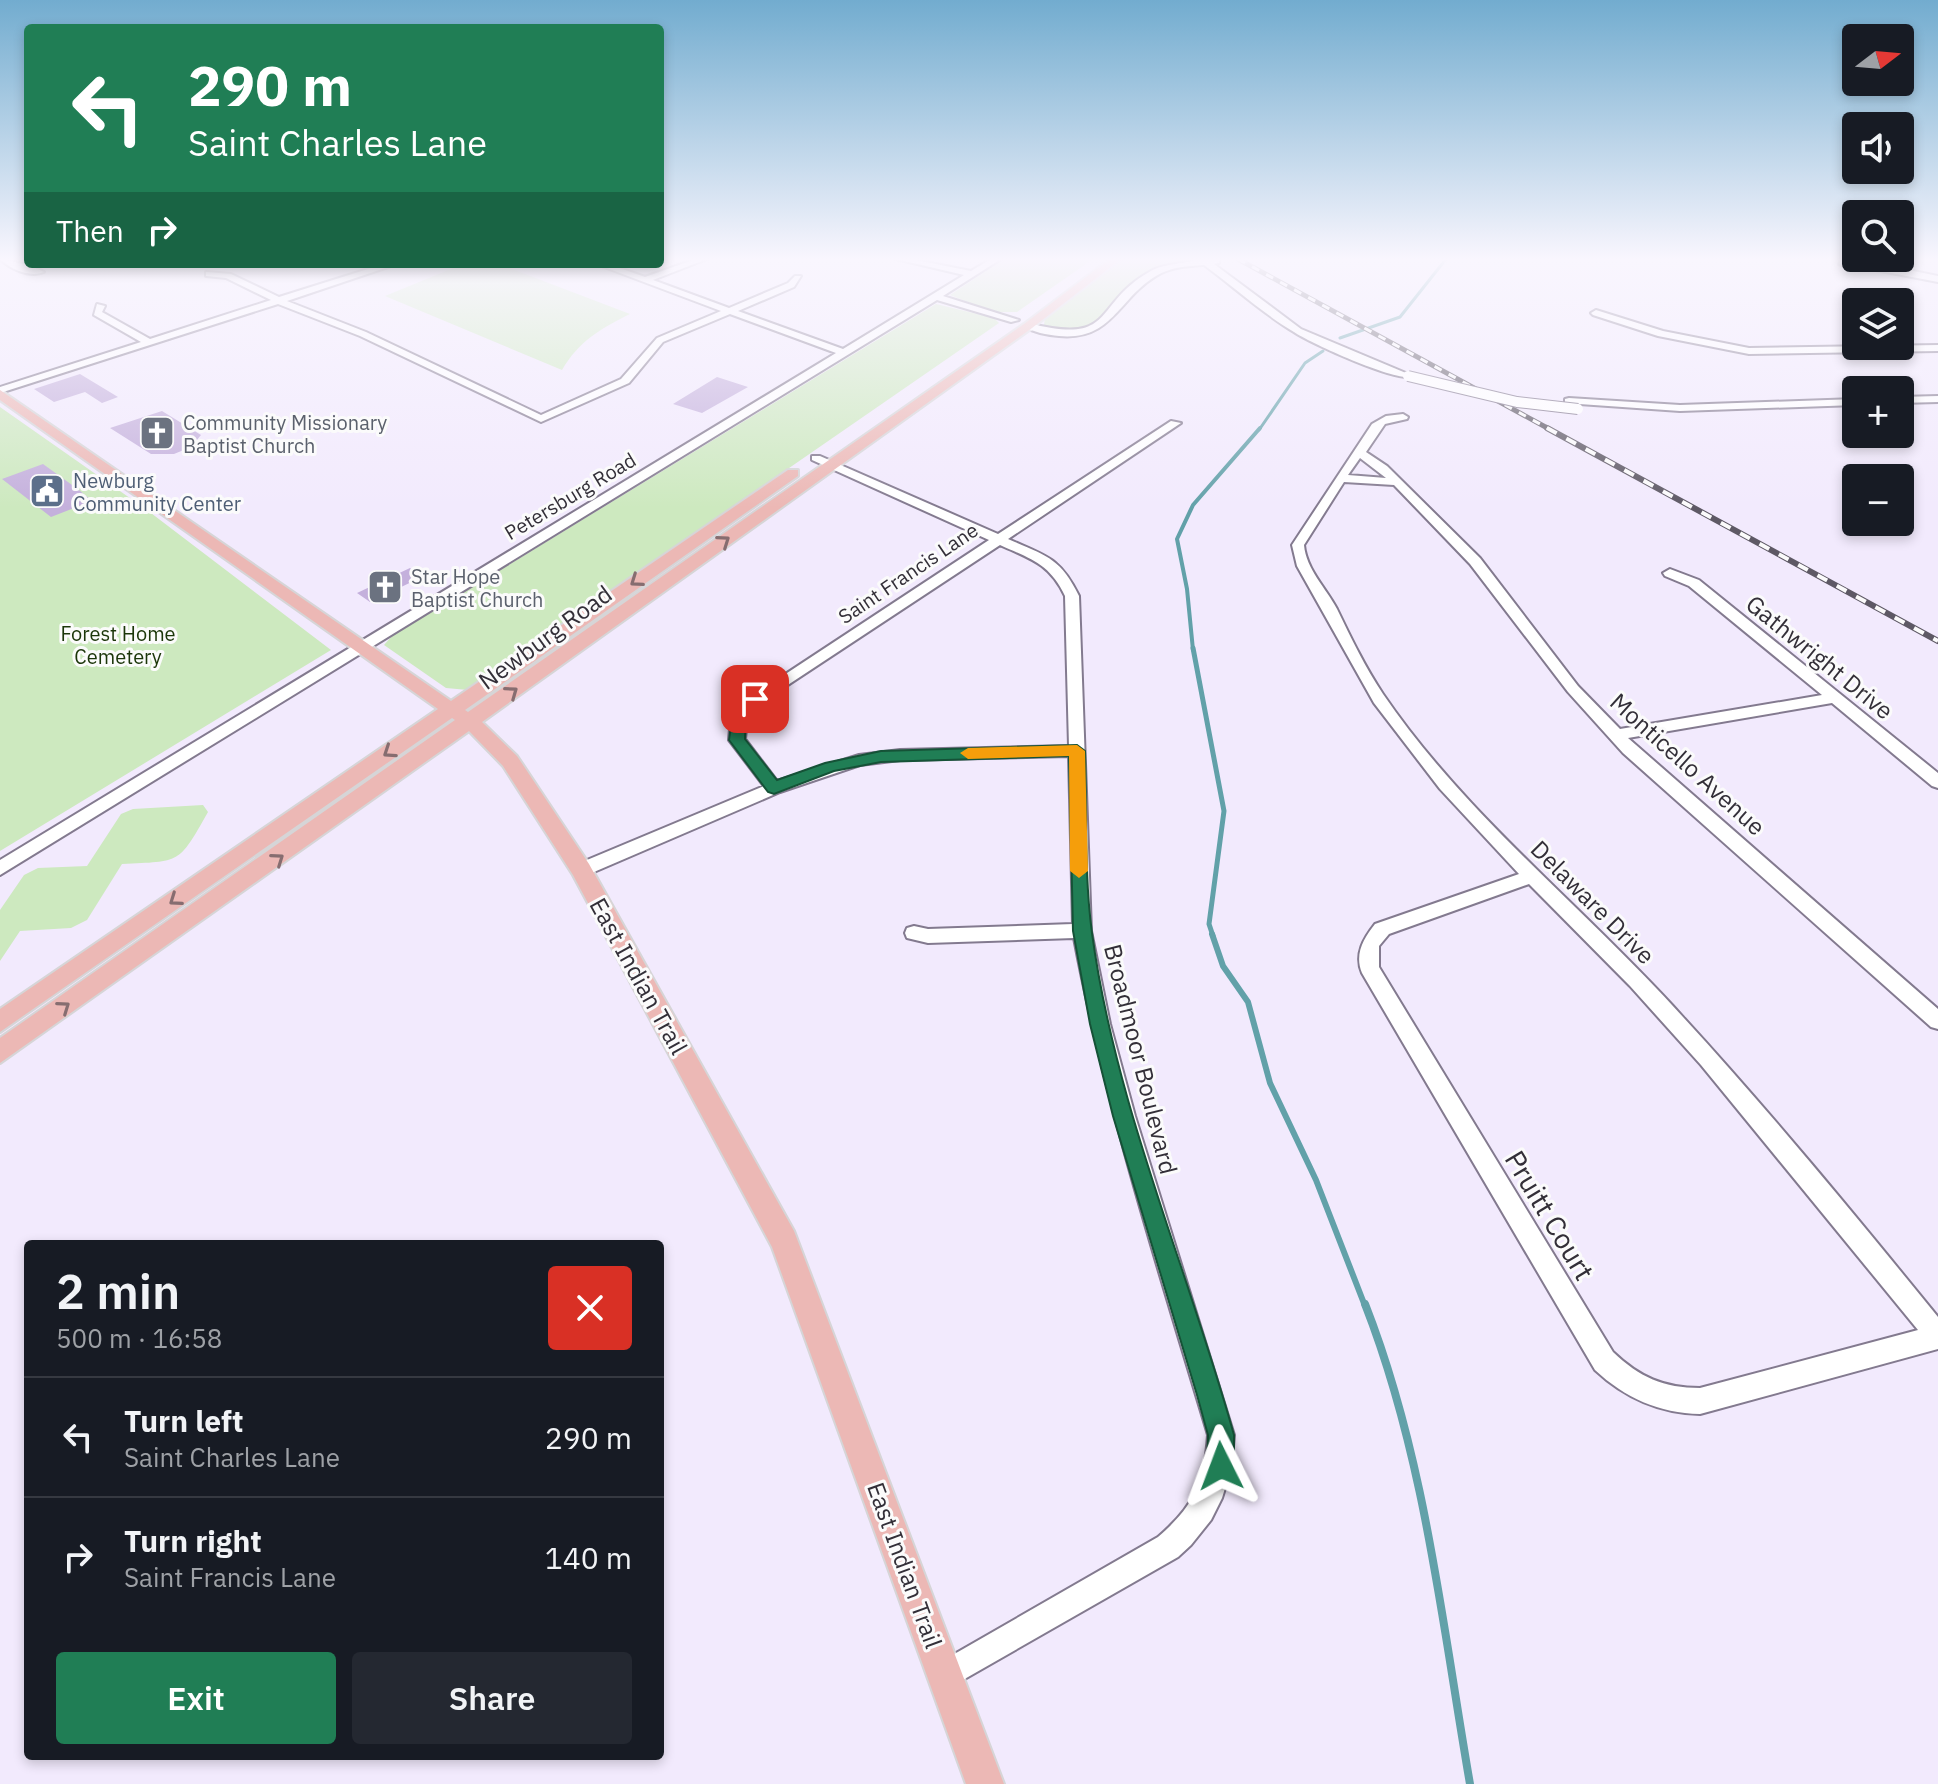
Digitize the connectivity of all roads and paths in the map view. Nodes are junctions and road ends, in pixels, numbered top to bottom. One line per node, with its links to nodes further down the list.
1 (380, 342): 2 (street)
2 (657, 342)
3 (816, 342): 10 (street)
4 (859, 342): 10 (street, Petersburg Road)
5 (993, 342): 22 (main road, Newburg Road)
6 (1323, 342): 15 (street, bridge)
7 (1704, 342): 9 (street)
8 (150, 343): 11 (street)
9 (1938, 348)
10 (843, 352): 27 (street, Petersburg Road)
11 (0, 392): 27 (main road, East Indian Trail)
12 (1938, 399): 13 (street)
13 (1914, 400)
14 (1842, 402): 15 (street)
15 (1574, 405): 18 (street)
16 (1938, 407): 17 (street)
17 (1914, 408)
18 (1842, 410)
19 (1403, 417): 21 (street, Delaware Drive)
20 (1175, 423): 25 (street, Saint Francis Lane)
21 (1361, 454): 23 (street, Delaware Drive); 24 (street, Monticello Avenue)
22 (823, 461): 25 (street, Broadmoor Boulevard); 29 (main road, Newburg Road)
23 (1342, 478): 24 (street); 36 (street, Delaware Drive)
24 (1395, 482): 30 (street, Monticello Avenue)
25 (996, 539): 31 (street, Broadmoor Boulevard); 33 (street, Saint Francis Lane)
26 (1670, 573): 28 (street, Gathwright Drive)
27 (360, 647): 29 (main road, East Indian Trail); 34 (street, Petersburg Road)
28 (1834, 698): 30 (street); 32 (street, Gathwright Drive)
29 (462, 715): 35 (main road, East Indian Trail); 40 (main road, Newburg Road, one-way to 40); 41 (main road, Newburg Road, one-way to 29)
30 (1617, 735): 39 (street, Monticello Avenue)
31 (1077, 751): 33 (street); 37 (street, Broadmoor Boulevard)
32 (1938, 782)
33 (774, 788): 35 (street)
34 (0, 868)
35 (581, 870): 43 (main road, East Indian Trail)
36 (1532, 876): 42 (street, Delaware Drive); 42 (street, Pruitt Court)
37 (1082, 931): 38 (street); 43 (street, Broadmoor Boulevard)
38 (914, 933)
39 (1938, 1021)
40 (0, 1022)
41 (0, 1052)
42 (1938, 1336)
43 (947, 1674): 44 (main road, East Indian Trail)
44 (985, 1784)

